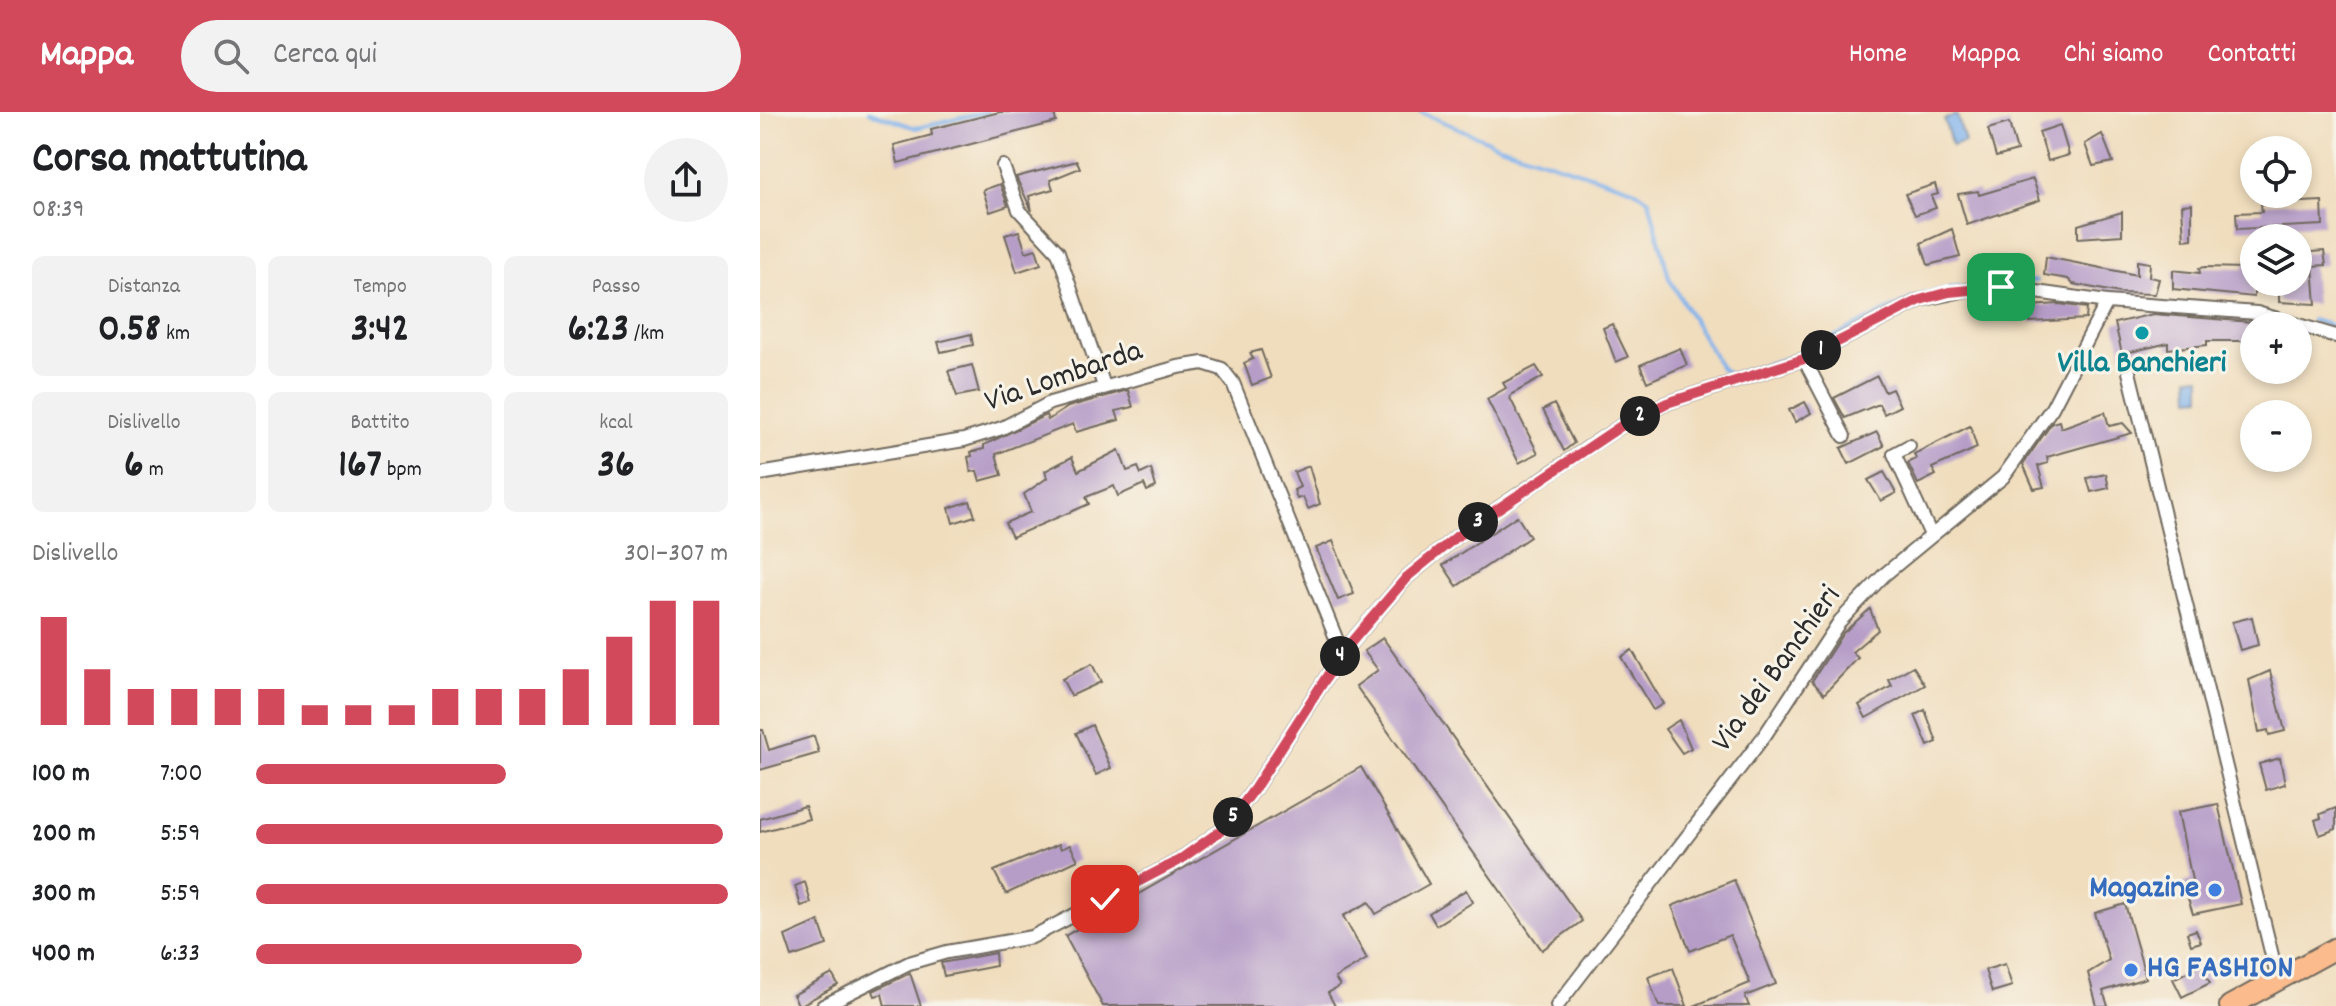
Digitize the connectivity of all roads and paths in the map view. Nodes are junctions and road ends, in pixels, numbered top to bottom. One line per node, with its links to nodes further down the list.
1 (1003, 166): 6 (street)
2 (2107, 302): 3 (street); 4 (street); 10 (street, Via dei Banchieri)
3 (2336, 336)
4 (1804, 359): 7 (street); 11 (street)
5 (2129, 372): 13 (street)
6 (1104, 386): 9 (street, Via Lombarda); 11 (street, Via Lombarda)
7 (1844, 436)
8 (1909, 446): 10 (street)
9 (760, 474)
10 (1931, 535): 15 (street, Via dei Banchieri)
11 (1342, 653): 14 (street)
12 (2336, 948): 13 (main road)
13 (2278, 980): 16 (main road)
14 (823, 1006)
15 (1557, 1006)
16 (2230, 1006)

